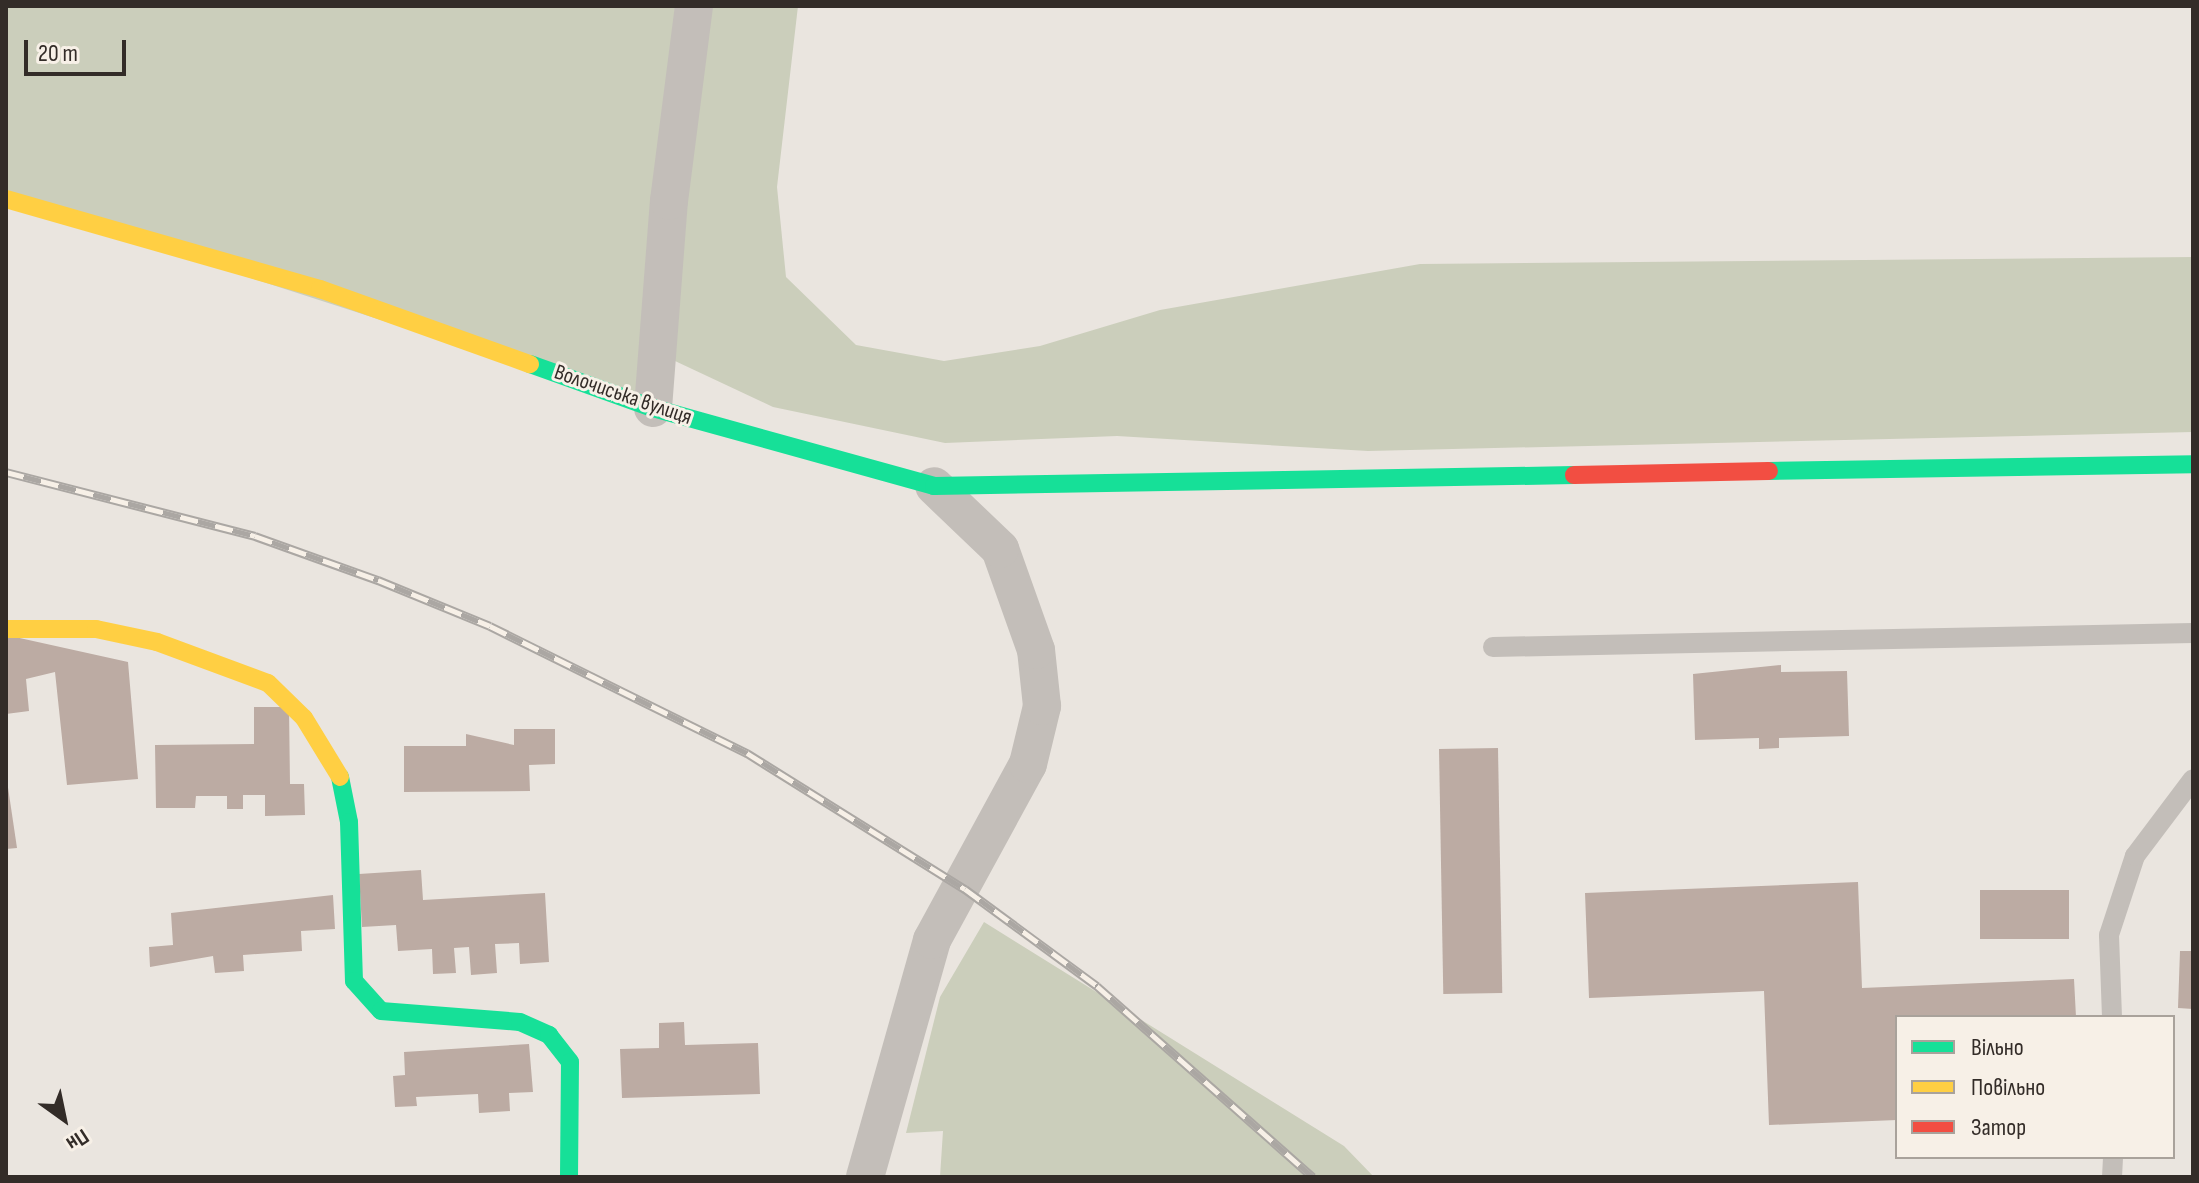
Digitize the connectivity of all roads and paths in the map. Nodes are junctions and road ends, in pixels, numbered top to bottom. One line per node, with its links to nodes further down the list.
1 (694, 6): 3 (street)
2 (6, 199): 3 (main road, Волочиська вулиця)
3 (653, 408): 5 (main road, Волочиська вулиця)
4 (2193, 464): 5 (main road, Волочиська вулиця)
5 (934, 486): 12 (street)
6 (6, 629): 11 (main road)
7 (2193, 633): 8 (lane)
8 (1493, 647)
9 (2193, 779): 10 (lane)
10 (2112, 1015)
11 (569, 1177)
12 (865, 1177)

